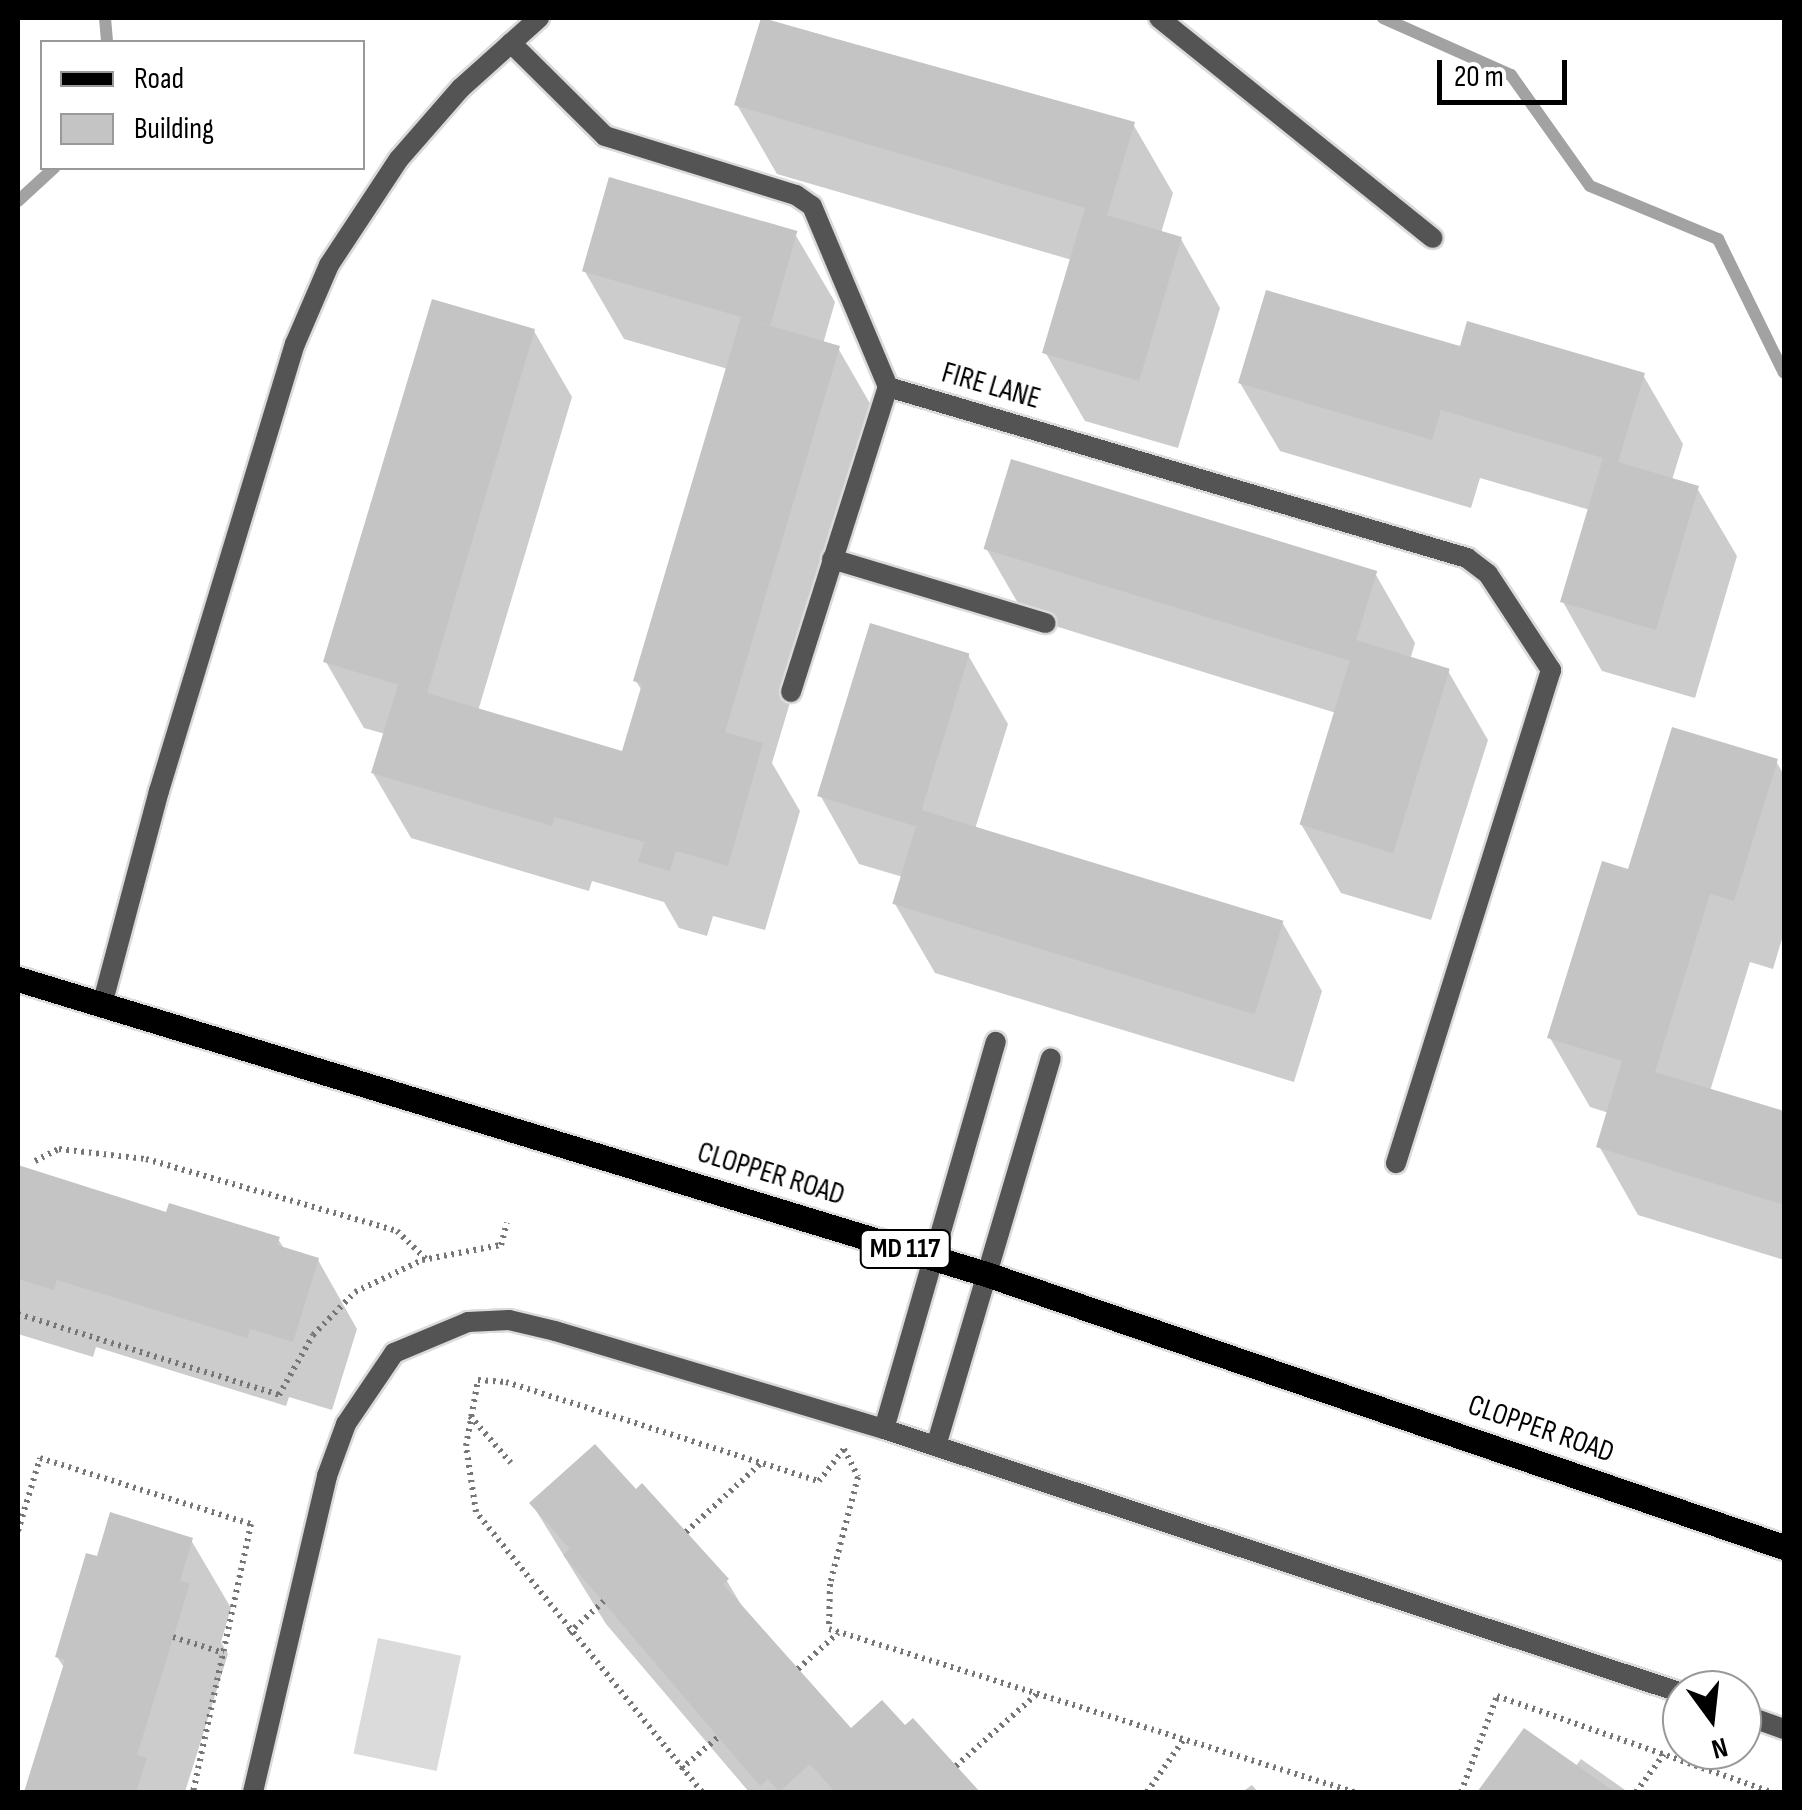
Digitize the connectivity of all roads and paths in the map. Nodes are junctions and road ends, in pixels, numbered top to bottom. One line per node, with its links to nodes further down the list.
1 (539, 18): 3 (lane)
2 (1158, 18): 4 (lane)
3 (511, 43): 5 (lane); 10 (lane)
4 (1432, 238)
5 (888, 387): 6 (lane); 14 (lane, FIRE LANE)
6 (832, 560): 7 (lane); 8 (lane)
7 (1046, 623)
8 (791, 692)
9 (18, 979): 10 (main road, CLOPPER ROAD / MD 117)
10 (102, 1005): 16 (main road, CLOPPER ROAD / MD 117)
11 (996, 1042): 16 (lane)
12 (1051, 1059): 18 (lane)
13 (35, 1161): 17 (path)
14 (1396, 1163)
15 (507, 1223): 17 (path)
16 (932, 1258): 18 (main road, CLOPPER ROAD / MD 117); 21 (lane)
17 (426, 1259): 19 (path)
18 (986, 1274): 22 (lane); 27 (main road, CLOPPER ROAD / MD 117)
19 (18, 1314)
20 (470, 1416): 23 (path); 24 (path); 30 (path)
21 (884, 1429): 22 (lane); 45 (lane)
22 (936, 1446): 34 (lane)
23 (762, 1462): 26 (path); 29 (path)
24 (511, 1464)
25 (18, 1531): 32 (path)
26 (686, 1532)
27 (1784, 1546)
28 (604, 1601): 30 (path)
29 (838, 1632): 33 (path); 35 (path)
30 (570, 1633): 41 (path)
31 (173, 1638): 32 (path)
32 (224, 1653): 44 (path)
33 (798, 1669)
34 (1662, 1686)
35 (1039, 1692): 37 (path); 40 (path)
36 (717, 1738): 41 (path)
37 (1184, 1739): 43 (path); 49 (path)
38 (1662, 1753): 50 (path)
39 (1662, 1757): 51 (path)
40 (956, 1766)
41 (681, 1769): 46 (path)
42 (1709, 1770): 52 (path)
43 (1153, 1784): 47 (path); 48 (path)
44 (194, 1792)
45 (253, 1792)
46 (702, 1792)
47 (1147, 1792)
48 (1160, 1792)
49 (1354, 1792)
50 (1461, 1792)
51 (1636, 1792)
52 (1771, 1792)

